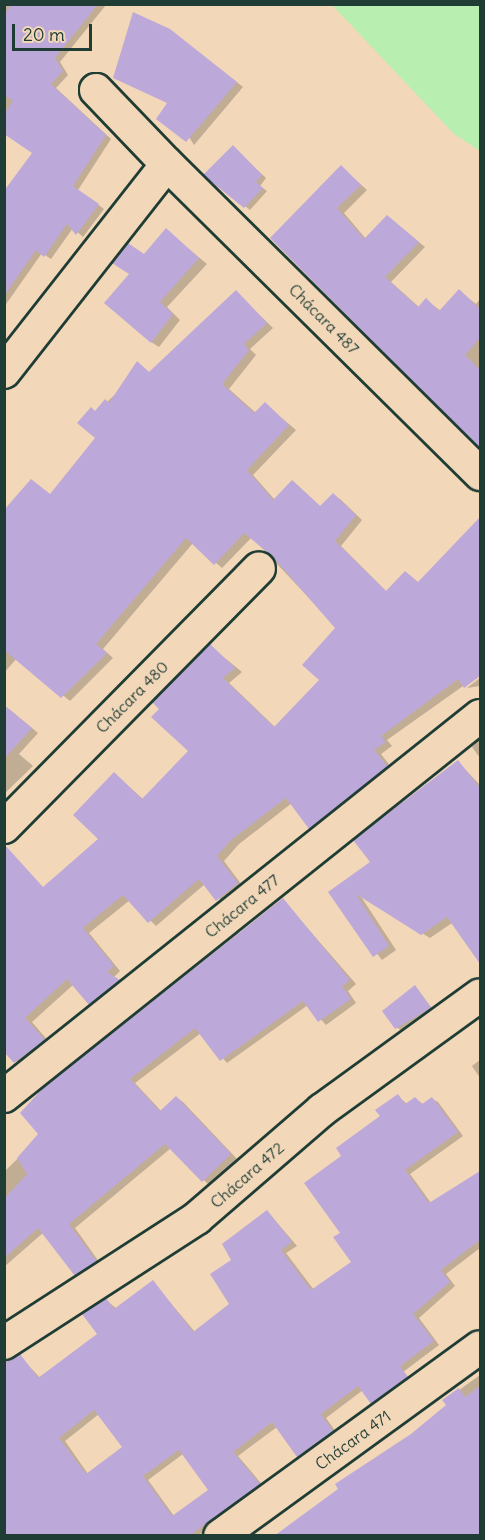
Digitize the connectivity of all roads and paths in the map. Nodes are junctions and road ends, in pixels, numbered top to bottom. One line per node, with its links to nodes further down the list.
1 (96, 90): 2 (street, Chácara 487)
2 (167, 164): 3 (street); 4 (street, Chácara 487)
3 (4, 372)
4 (480, 474)
5 (259, 568): 7 (street, Chácara 480)
6 (480, 716): 9 (street, Chácara 477)
7 (4, 827)
8 (480, 995): 10 (street, Chácara 472)
9 (4, 1096)
10 (4, 1343)
11 (480, 1347): 12 (street, Chácara 471)
12 (224, 1535)

